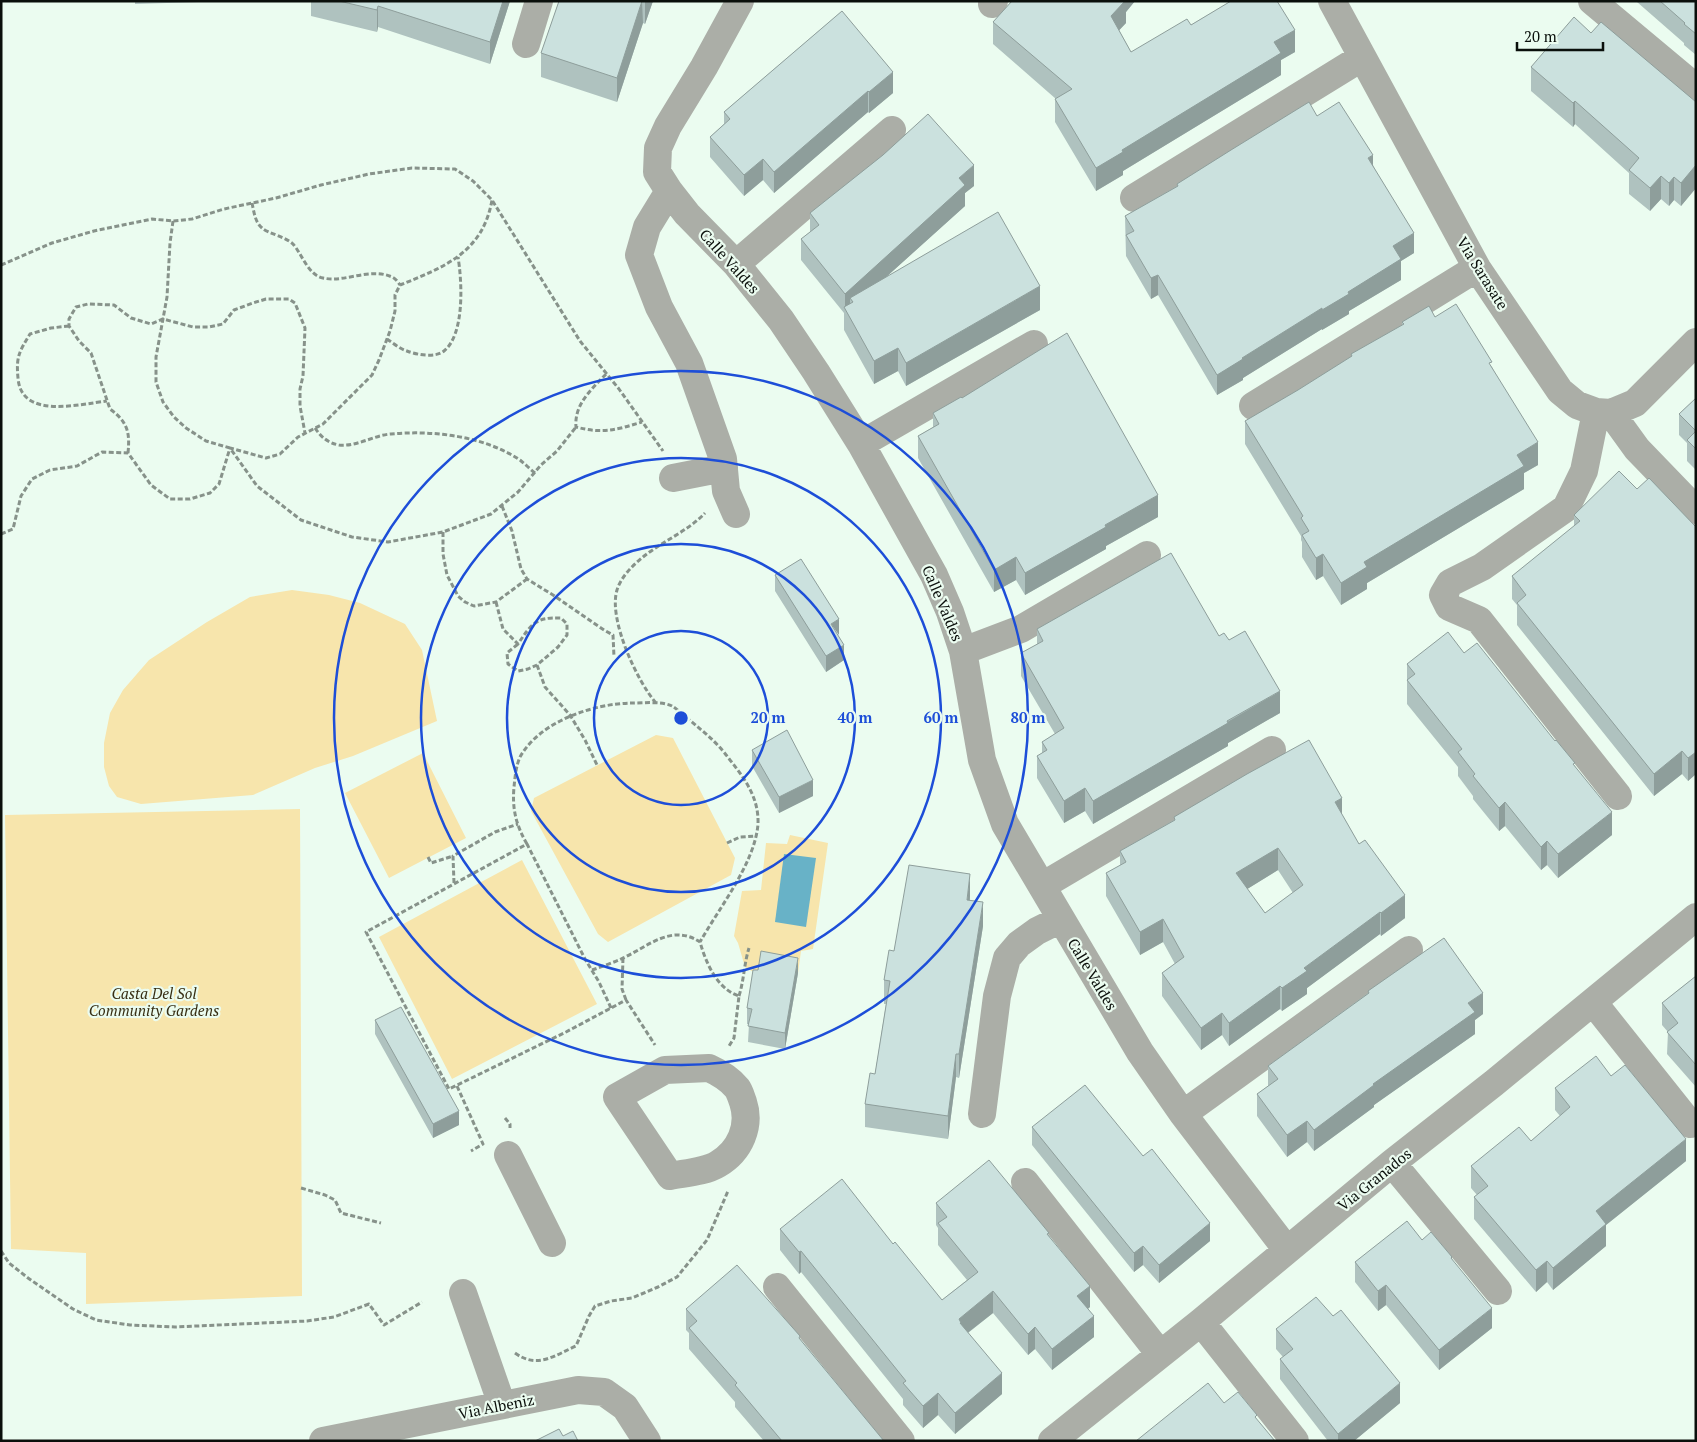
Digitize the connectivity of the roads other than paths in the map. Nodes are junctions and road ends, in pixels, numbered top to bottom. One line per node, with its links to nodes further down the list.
1 (540, 1): 5 (street)
2 (740, 1): 9 (street, Calle Valdes)
3 (1332, 1): 6 (street, Via Sarasate)
4 (1592, 1): 7 (street)
5 (526, 44)
6 (1361, 58): 10 (street); 12 (street, Via Sarasate)
7 (1696, 88)
8 (892, 130): 11 (street)
9 (669, 191): 11 (street, Calle Valdes); 18 (street)
10 (1134, 198)
11 (736, 264): 17 (street, Calle Valdes)
12 (1477, 268): 15 (street); 16 (street, Via Sarasate)
13 (1696, 342): 16 (street)
14 (1034, 344): 17 (street)
15 (1253, 406)
16 (1604, 412): 19 (street); 23 (street)
17 (861, 444): 21 (street, Calle Valdes)
18 (678, 477)
19 (1696, 510)
20 (1147, 555): 21 (street)
21 (963, 651): 24 (street, Calle Valdes)
22 (1272, 750): 24 (street)
23 (1618, 796)
24 (1042, 886): 26 (street, Calle Valdes)
25 (1696, 917): 28 (street, Via Granados)
26 (1061, 919): 29 (street); 30 (street, Calle Valdes)
27 (1409, 950): 30 (street)
28 (1593, 1002): 31 (street); 33 (street, Via Granados)
29 (982, 1114)
30 (1183, 1114): 37 (street, Calle Valdes)
31 (1690, 1124)
32 (508, 1155): 36 (street)
33 (1392, 1164): 37 (street, Via Granados); 39 (street)
34 (670, 1176): 34 (street)
35 (1025, 1182): 42 (street)
36 (552, 1243)
37 (1287, 1250): 41 (street, Via Granados)
38 (777, 1287): 46 (street)
39 (1498, 1292)
40 (463, 1293): 43 (street)
41 (1201, 1322): 42 (street, Via Granados); 48 (street)
42 (1160, 1354): 47 (street, Via Granados)
43 (502, 1405): 44 (street, Via Albeniz); 45 (street, Via Albeniz)
44 (323, 1441)
45 (647, 1441)
46 (901, 1441)
47 (1052, 1441)
48 (1295, 1441)

